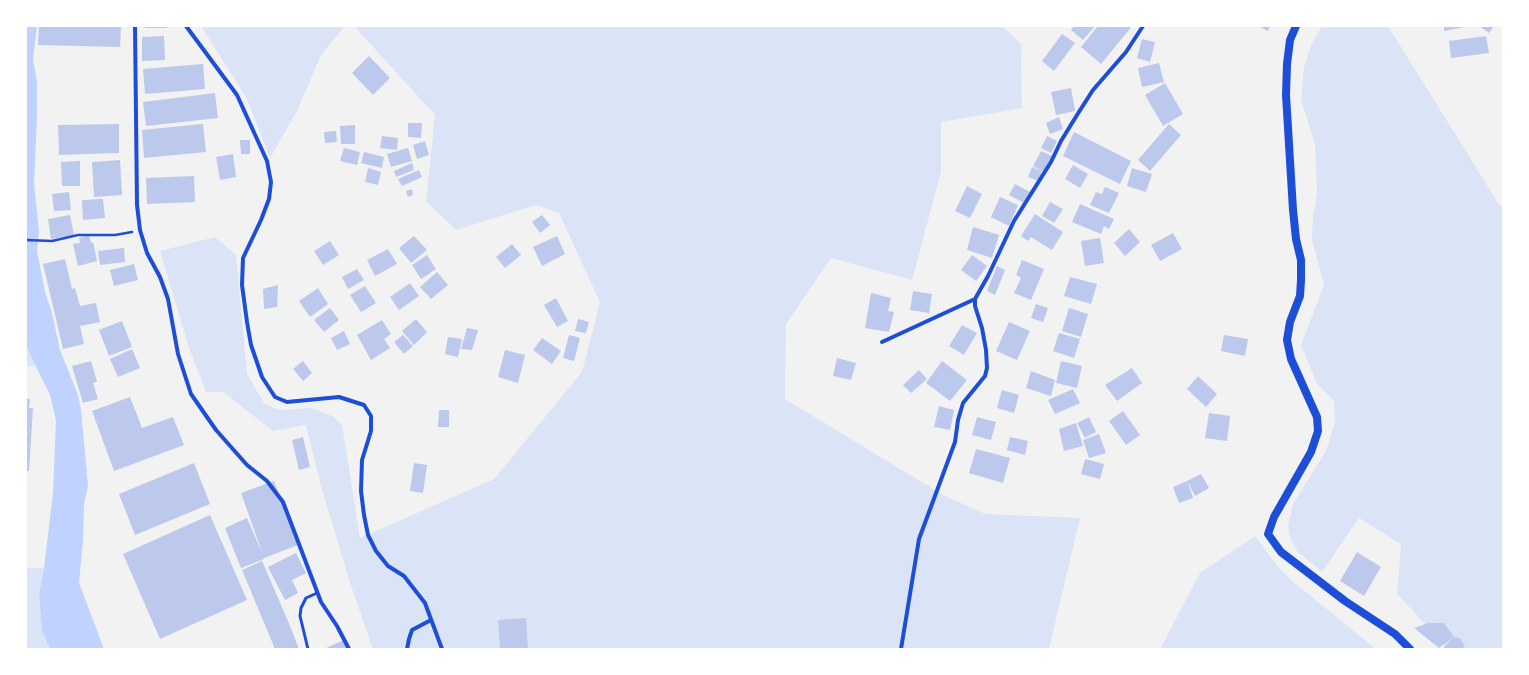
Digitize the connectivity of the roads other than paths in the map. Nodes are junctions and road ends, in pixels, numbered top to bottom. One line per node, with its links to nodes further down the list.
1 (135, 26): 7 (street)
2 (186, 26): 8 (street)
3 (1143, 26): 5 (street)
4 (1296, 26): 14 (main road)
5 (975, 299): 6 (street); 13 (street)
6 (882, 342)
7 (317, 593): 9 (lane); 10 (street)
8 (431, 620): 11 (street); 12 (street)
9 (308, 649)
10 (349, 649)
11 (407, 649)
12 (442, 649)
13 (901, 649)
14 (1410, 649)

